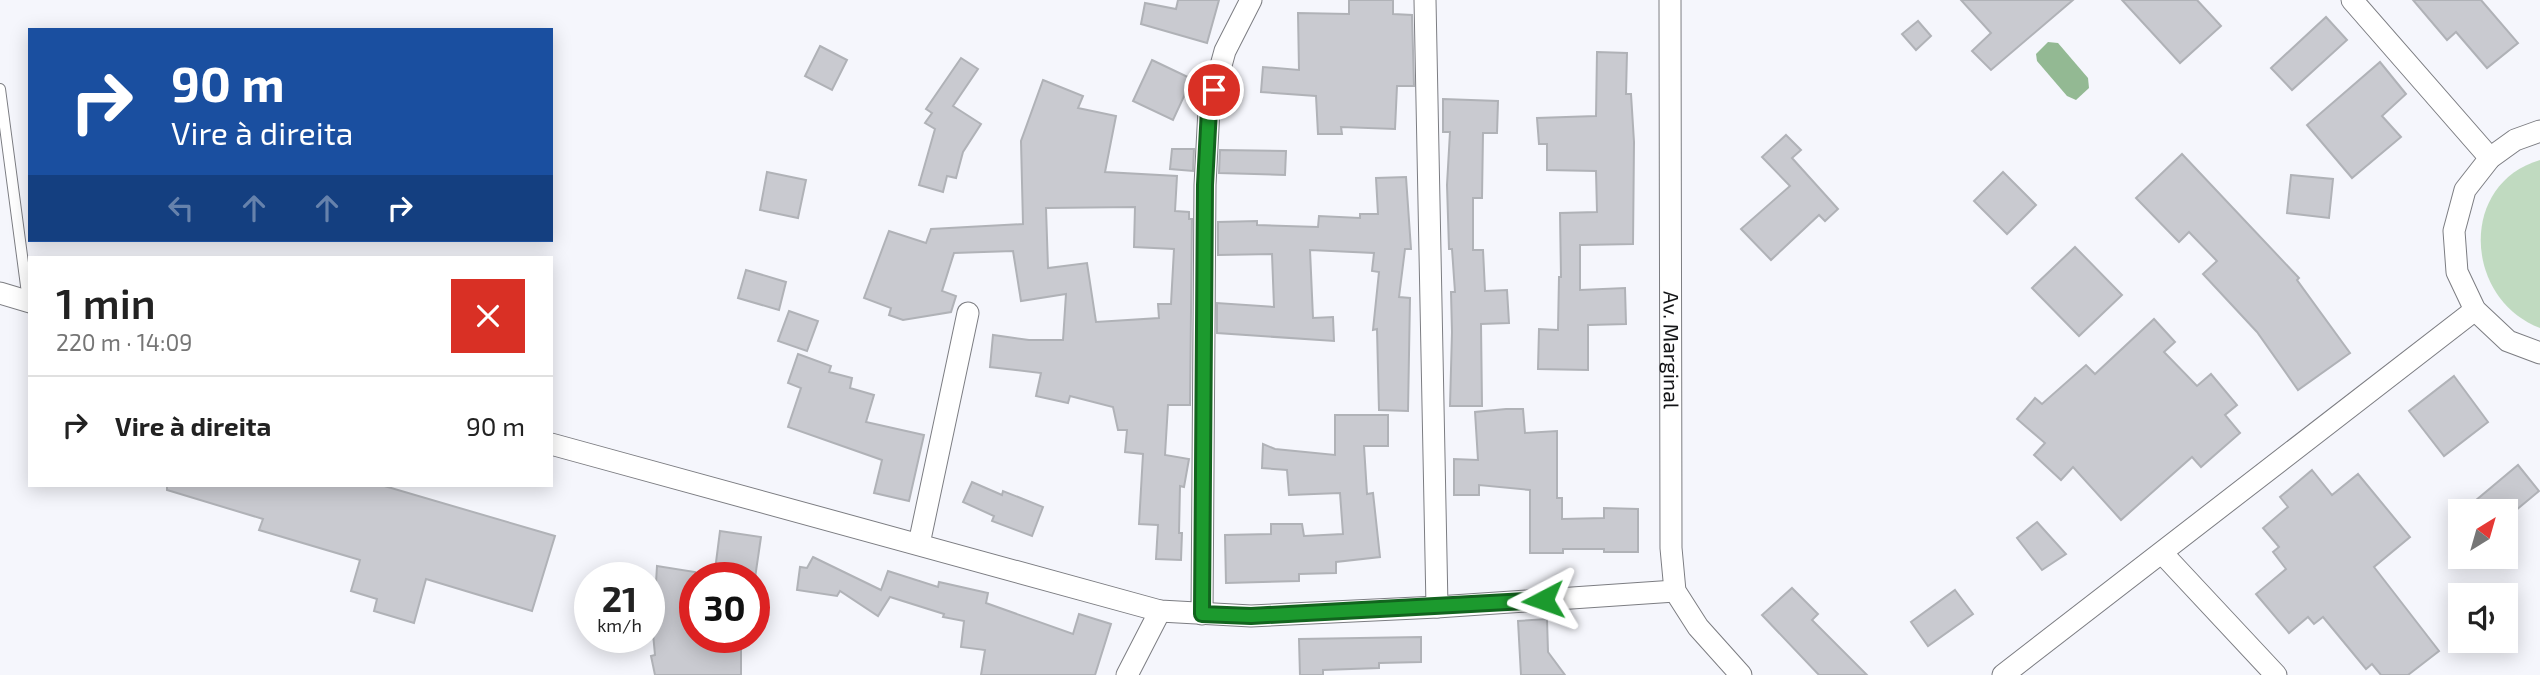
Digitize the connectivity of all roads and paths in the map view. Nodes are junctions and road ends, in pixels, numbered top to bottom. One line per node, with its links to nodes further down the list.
1 (1251, 0): 20 (street)
2 (1425, 0): 18 (street)
3 (1670, 0): 17 (street, Av. Marginal)
4 (2352, 0): 7 (street)
5 (0, 89): 9 (lane)
6 (2540, 131): 7 (street)
7 (2490, 158): 11 (street)
8 (0, 293): 10 (street)
9 (28, 294)
10 (28, 301)
11 (2475, 310): 13 (street); 16 (street)
12 (968, 313): 15 (street)
13 (2540, 353)
14 (553, 445): 15 (street)
15 (919, 544): 19 (street)
16 (2162, 553): 23 (street); 24 (street)
17 (1675, 591): 18 (street); 22 (street, Av. Marginal)
18 (1437, 607): 20 (street)
19 (1160, 611): 20 (street); 21 (street)
20 (1202, 614)
21 (1127, 675)
22 (1741, 675)
23 (2003, 675)
24 (2276, 675)

